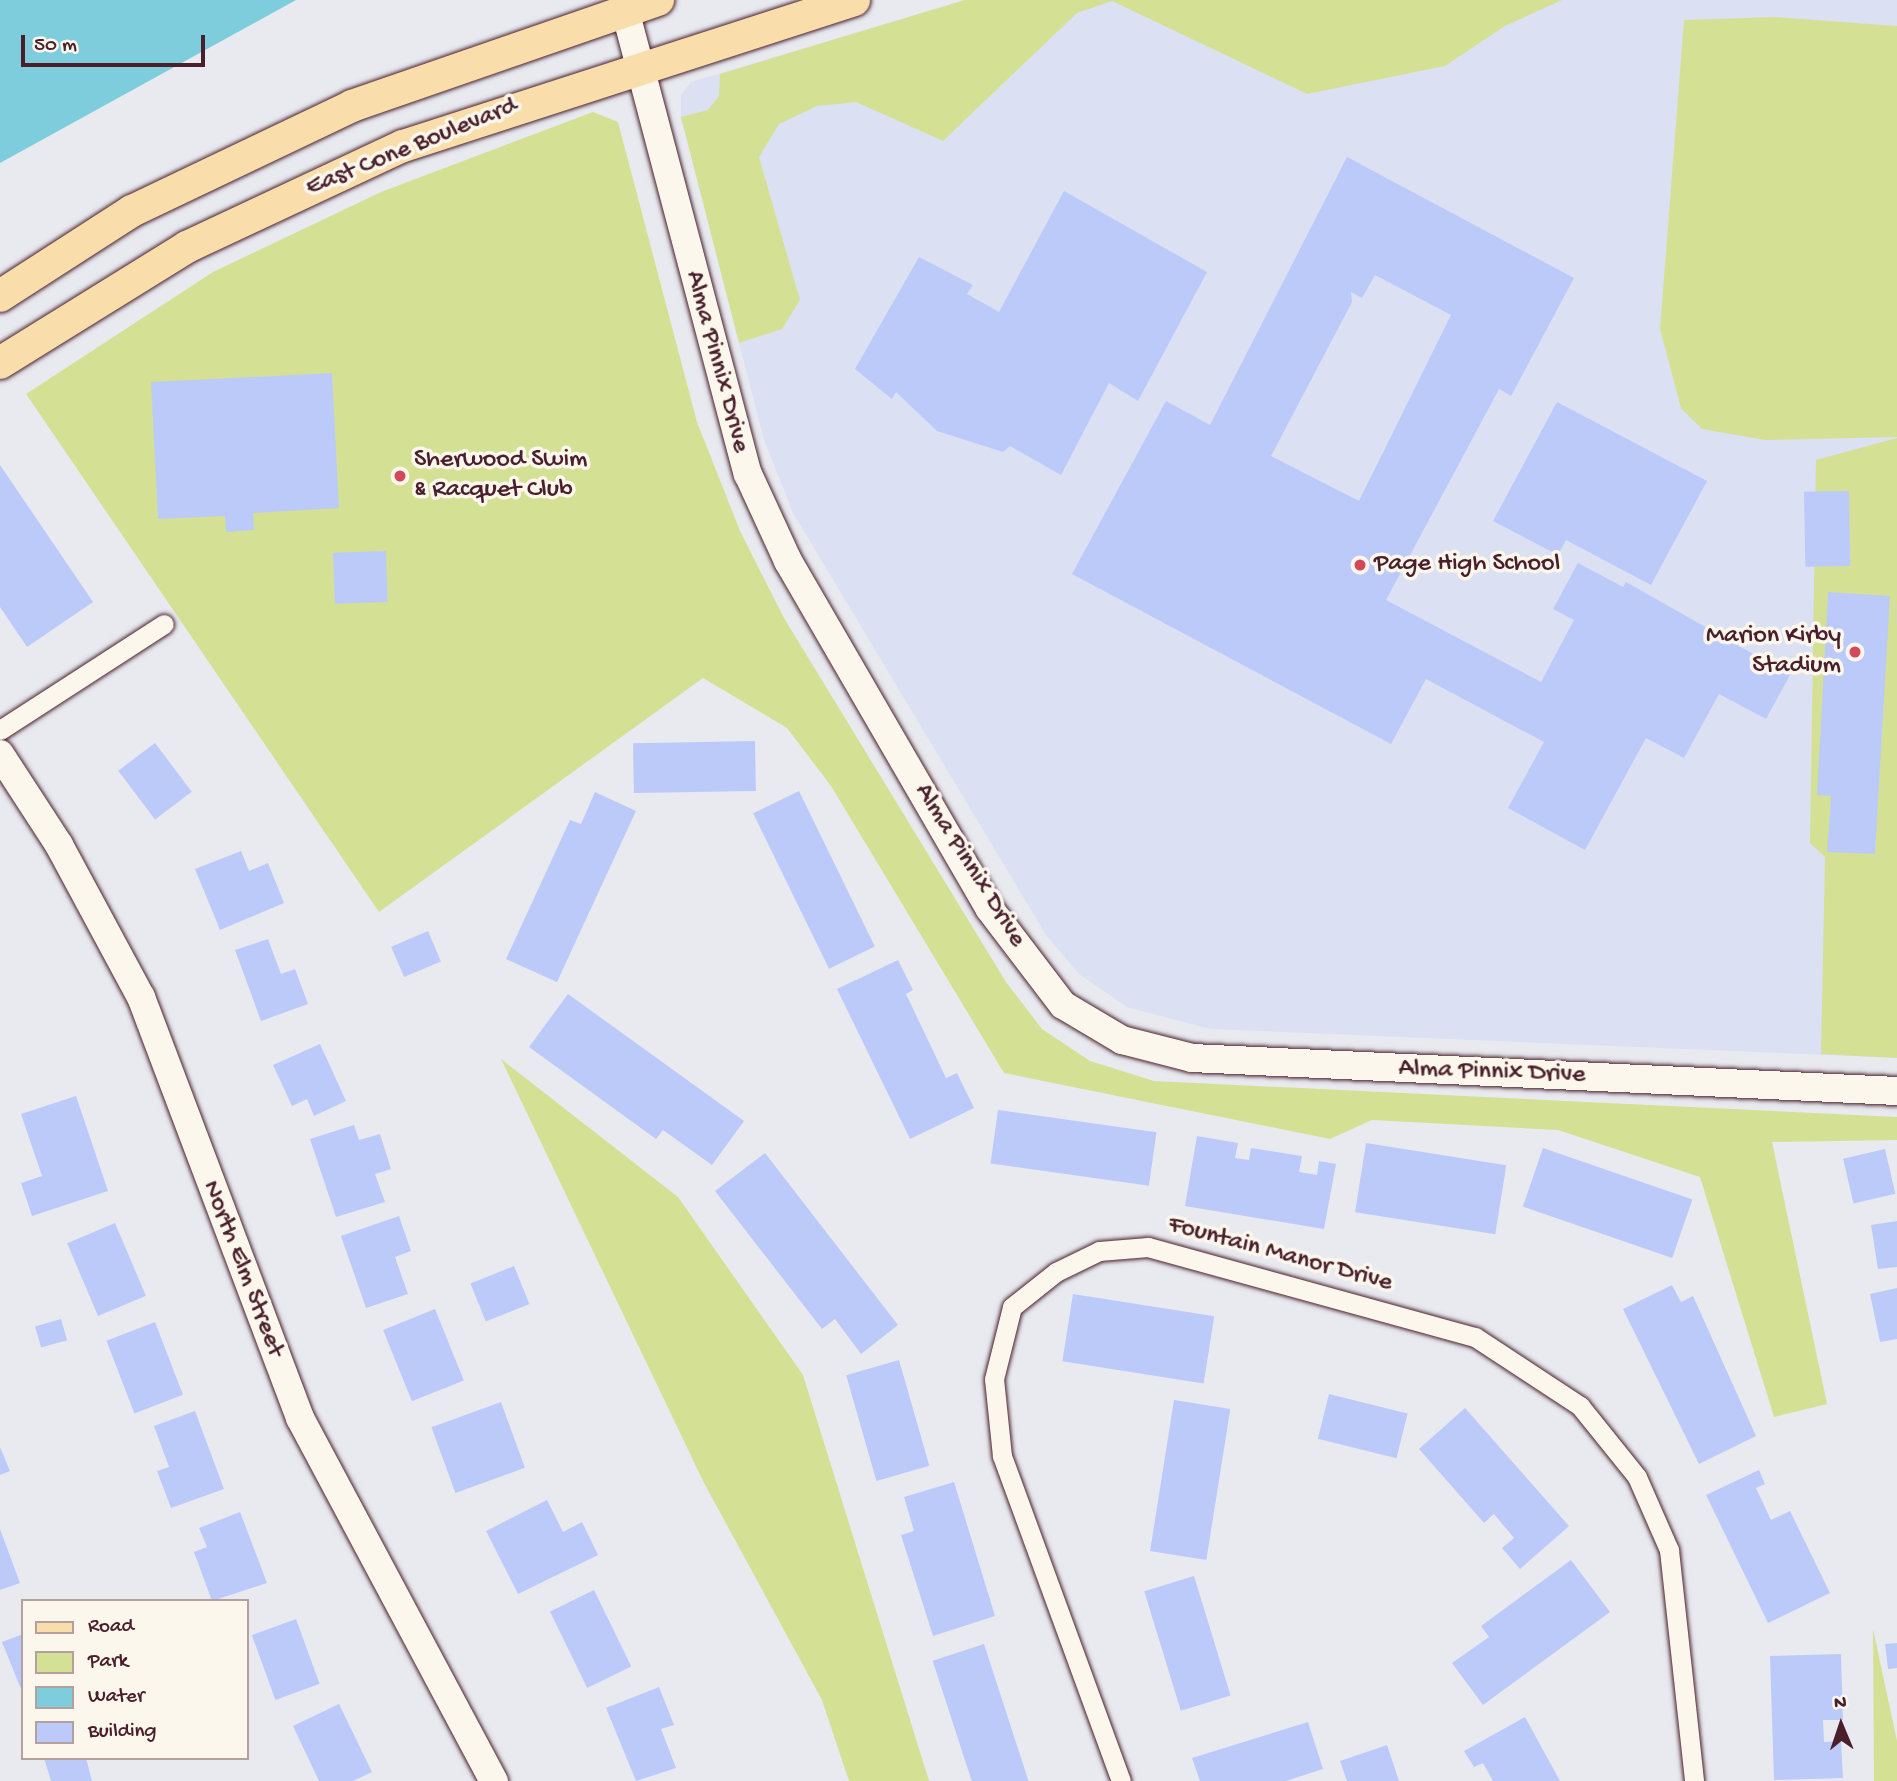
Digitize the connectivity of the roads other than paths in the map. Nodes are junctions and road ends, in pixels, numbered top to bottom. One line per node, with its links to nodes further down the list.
1 (658, 0): 3 (main road)
2 (854, 0): 4 (main road, East Cone Boulevard)
3 (625, 10): 4 (street, Alma Pinnix Drive); 5 (main road)
4 (639, 69): 6 (main road, East Cone Boulevard); 10 (street, Alma Pinnix Drive)
5 (0, 296)
6 (0, 363)
7 (164, 624): 8 (street)
8 (0, 730)
9 (0, 754): 11 (street, North Elm Street)
10 (1897, 1091)
11 (494, 1781)
12 (1121, 1781): 13 (street, Fountain Manor Drive)
13 (1694, 1781)

